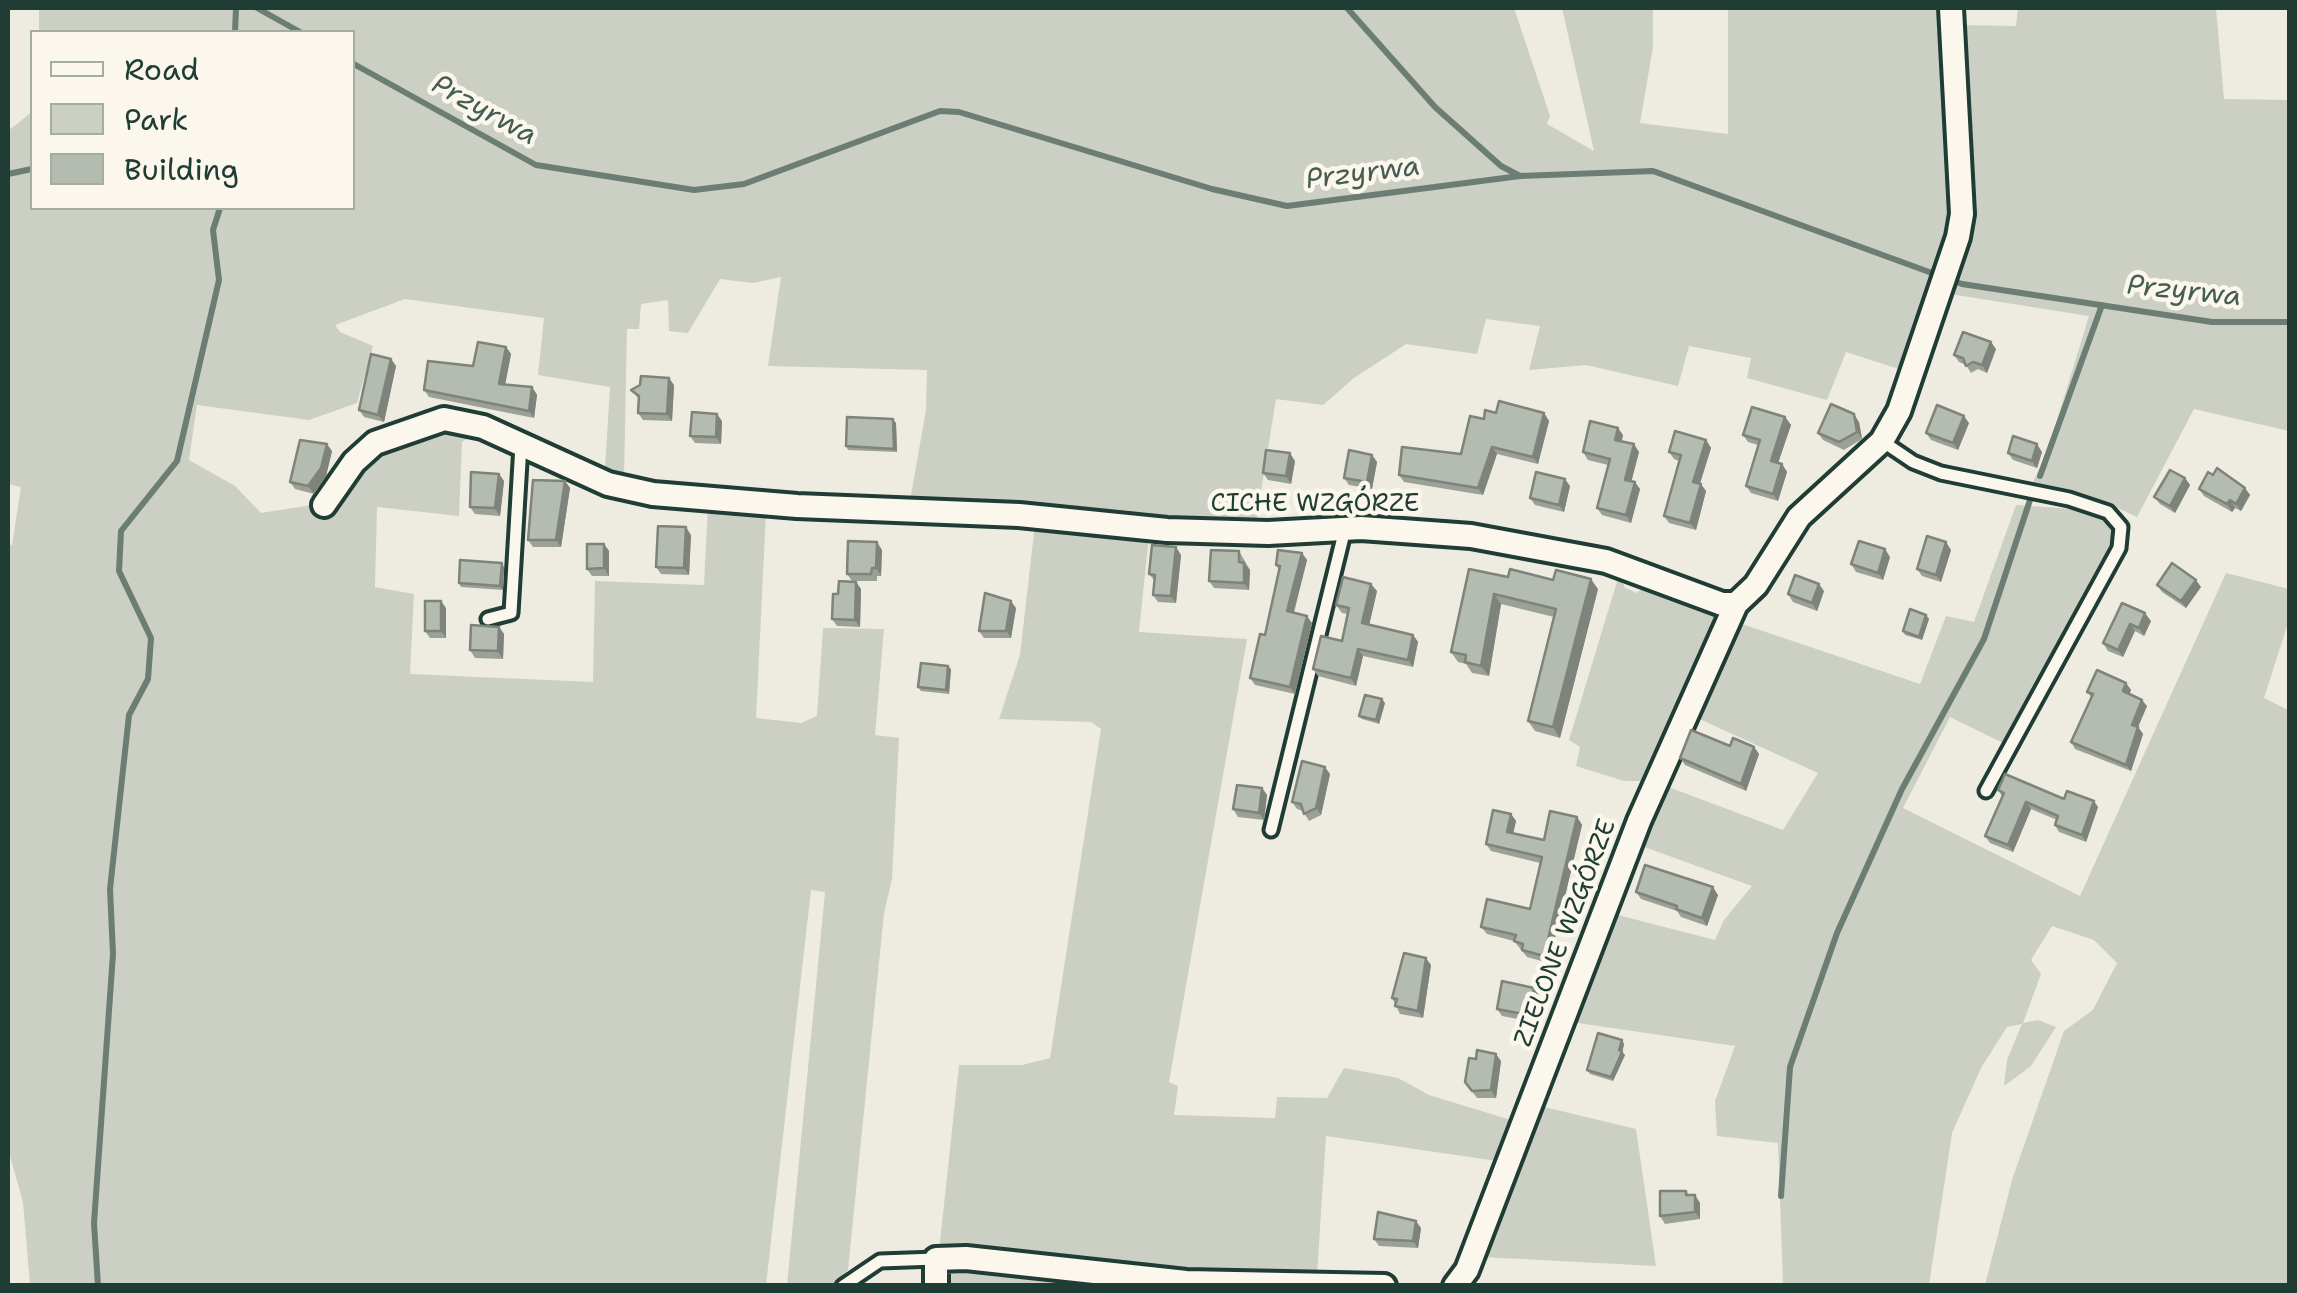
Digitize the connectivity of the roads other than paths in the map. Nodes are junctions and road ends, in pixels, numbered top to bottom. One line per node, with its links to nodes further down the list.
1 (1952, 8): 2 (street)
2 (1882, 442): 6 (street); 8 (lane)
3 (521, 444): 4 (street, CICHE WZGÓRZE); 5 (street, CICHE WZGÓRZE); 7 (lane)
4 (324, 505)
5 (1345, 529): 6 (street, CICHE WZGÓRZE); 9 (lane)
6 (1736, 604): 14 (street, ZIELONE WZGÓRZE)
7 (488, 619)
8 (1986, 791)
9 (1271, 830)
10 (936, 1259): 11 (lane); 12 (street); 13 (street)
11 (844, 1286)
12 (936, 1286)
13 (1384, 1286)
14 (1456, 1286)

